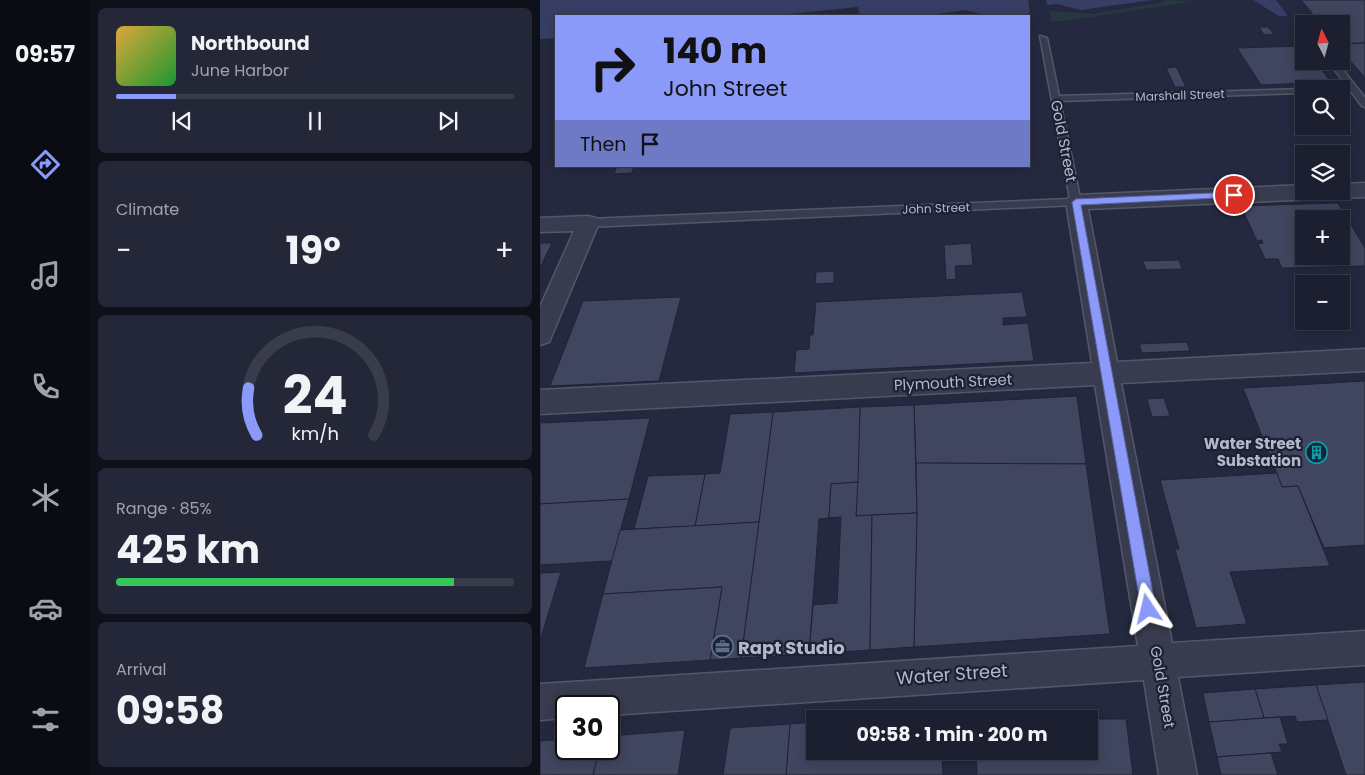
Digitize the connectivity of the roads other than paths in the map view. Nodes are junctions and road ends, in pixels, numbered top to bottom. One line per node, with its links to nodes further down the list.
1 (1043, 38): 7 (lane, Gold Street)
2 (1339, 70): 4 (lane)
3 (1350, 89): 4 (lane)
4 (1353, 89): 5 (lane); 8 (lane)
5 (1365, 89)
6 (1295, 91): 7 (lane, Marshall Street)
7 (1056, 99): 12 (lane, Gold Street)
8 (1365, 104)
9 (1365, 190): 10 (street)
10 (1350, 191)
11 (1295, 193): 12 (street, John Street)
12 (1076, 202): 13 (lane, John Street); 17 (street, Gold Street)
13 (588, 223): 14 (street, John Street); 15 (street)
14 (540, 225)
15 (540, 335)
16 (1365, 360): 17 (street, Plymouth Street)
17 (1106, 374): 18 (street, Plymouth Street); 20 (street, Gold Street)
18 (540, 402)
19 (1365, 648): 20 (street, Water Street)
20 (1158, 660): 21 (street, Water Street); 22 (street, Gold Street)
21 (540, 702)
22 (1178, 775)

